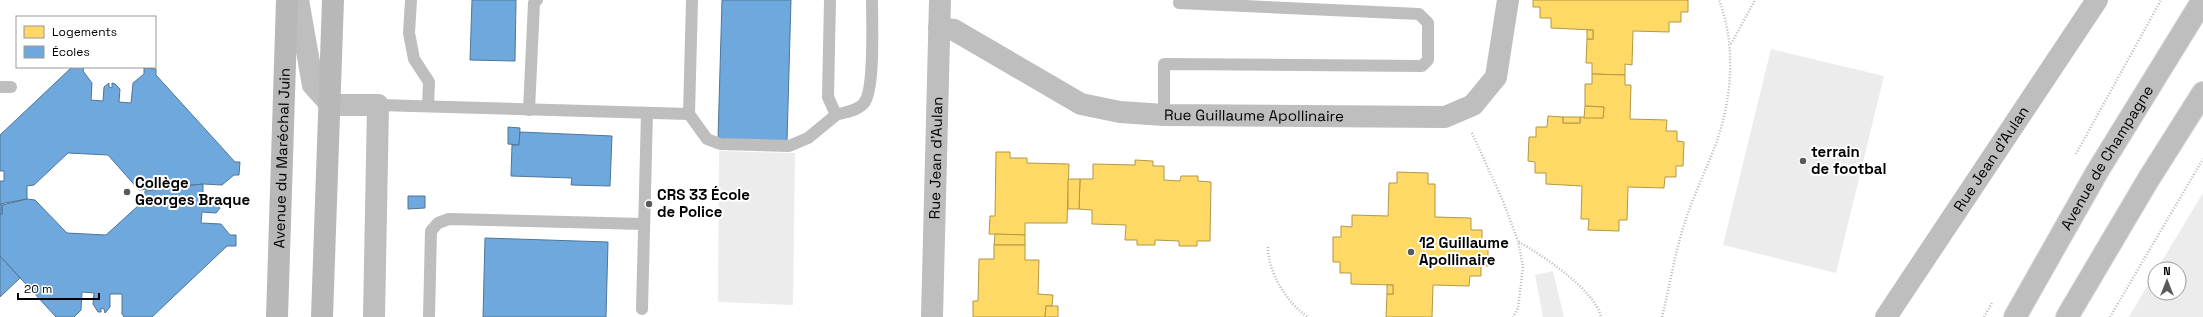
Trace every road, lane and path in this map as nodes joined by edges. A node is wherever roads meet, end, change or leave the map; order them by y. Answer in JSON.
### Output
{"nodes":[{"id":1,"x":287,"y":0,"type":"edge"},
{"id":2,"x":298,"y":0,"type":"edge"},
{"id":3,"x":333,"y":0,"type":"edge"},
{"id":4,"x":411,"y":0,"type":"edge"},
{"id":5,"x":537,"y":0,"type":"edge"},
{"id":6,"x":692,"y":0,"type":"edge"},
{"id":7,"x":830,"y":0,"type":"edge"},
{"id":8,"x":872,"y":0,"type":"edge"},
{"id":9,"x":940,"y":0,"type":"edge"},
{"id":10,"x":1508,"y":0,"type":"edge"},
{"id":11,"x":1719,"y":0,"type":"edge"},
{"id":12,"x":1755,"y":0,"type":"edge"},
{"id":13,"x":2096,"y":0,"type":"edge"},
{"id":14,"x":2161,"y":0,"type":"edge"},
{"id":15,"x":2203,"y":0,"type":"edge"},
{"id":16,"x":1179,"y":3,"type":"dead end"},
{"id":17,"x":939,"y":28,"type":"junction"},
{"id":18,"x":1731,"y":44,"type":"junction"},
{"id":19,"x":2203,"y":93,"type":"edge"},
{"id":20,"x":378,"y":105,"type":"junction"},
{"id":21,"x":330,"y":106,"type":"junction"},
{"id":22,"x":428,"y":106,"type":"junction"},
{"id":23,"x":529,"y":110,"type":"junction"},
{"id":24,"x":1459,"y":110,"type":"junction"},
{"id":25,"x":646,"y":113,"type":"junction"},
{"id":26,"x":690,"y":114,"type":"junction"},
{"id":27,"x":836,"y":115,"type":"junction"},
{"id":28,"x":1164,"y":115,"type":"junction"},
{"id":29,"x":2076,"y":155,"type":"dead end"},
{"id":30,"x":2203,"y":158,"type":"edge"},
{"id":31,"x":644,"y":224,"type":"junction"},
{"id":32,"x":1518,"y":241,"type":"junction"},
{"id":33,"x":1268,"y":247,"type":"dead end"},
{"id":34,"x":1996,"y":297,"type":"dead end"},
{"id":35,"x":642,"y":309,"type":"dead end"},
{"id":36,"x":1600,"y":312,"type":"junction"},
{"id":37,"x":277,"y":317,"type":"edge"},
{"id":38,"x":322,"y":317,"type":"edge"},
{"id":39,"x":374,"y":317,"type":"edge"},
{"id":40,"x":429,"y":317,"type":"edge"},
{"id":41,"x":932,"y":317,"type":"edge"},
{"id":42,"x":1308,"y":317,"type":"edge"},
{"id":43,"x":1512,"y":317,"type":"edge"},
{"id":44,"x":1597,"y":317,"type":"edge"},
{"id":45,"x":1601,"y":317,"type":"edge"},
{"id":46,"x":1662,"y":317,"type":"edge"},
{"id":47,"x":1886,"y":317,"type":"edge"},
{"id":48,"x":1984,"y":317,"type":"edge"},
{"id":49,"x":2015,"y":317,"type":"edge"},
{"id":50,"x":2067,"y":317,"type":"edge"},
{"id":51,"x":2110,"y":317,"type":"edge"}],
"edges":[{"from":1,"to":37,"type":"main road","name":"Avenue du Maréchal Juin"},
{"from":2,"to":21,"type":"street"},
{"from":3,"to":21,"type":"main road"},
{"from":4,"to":22,"type":"lane"},
{"from":5,"to":23,"type":"lane"},
{"from":6,"to":26,"type":"lane"},
{"from":7,"to":27,"type":"lane"},
{"from":8,"to":27,"type":"lane"},
{"from":9,"to":17,"type":"street","name":"Rue Jean d'Aulan"},
{"from":10,"to":24,"type":"street","name":"Rue Guillaume Apollinaire"},
{"from":11,"to":18,"type":"path"},
{"from":12,"to":18,"type":"path"},
{"from":13,"to":47,"type":"street","name":"Rue Jean d'Aulan"},
{"from":14,"to":29,"type":"path"},
{"from":15,"to":49,"type":"street","name":"Avenue de Champagne"},
{"from":16,"to":28,"type":"lane"},
{"from":17,"to":28,"type":"street","name":"Rue Guillaume Apollinaire"},
{"from":17,"to":41,"type":"street","name":"Rue Jean d'Aulan"},
{"from":18,"to":46,"type":"path"},
{"from":19,"to":50,"type":"street"},
{"from":20,"to":21,"type":"street"},
{"from":20,"to":22,"type":"lane"},
{"from":20,"to":39,"type":"street"},
{"from":21,"to":38,"type":"main road"},
{"from":22,"to":23,"type":"lane"},
{"from":23,"to":25,"type":"lane"},
{"from":24,"to":28,"type":"street","name":"Rue Guillaume Apollinaire"},
{"from":24,"to":32,"type":"path"},
{"from":25,"to":26,"type":"lane"},
{"from":25,"to":31,"type":"lane"},
{"from":26,"to":27,"type":"lane"},
{"from":30,"to":51,"type":"path"},
{"from":31,"to":35,"type":"lane"},
{"from":31,"to":40,"type":"lane"},
{"from":32,"to":36,"type":"path"},
{"from":32,"to":43,"type":"path"},
{"from":33,"to":42,"type":"path"},
{"from":34,"to":48,"type":"path"},
{"from":36,"to":44,"type":"path"},
{"from":36,"to":45,"type":"path"}]}
